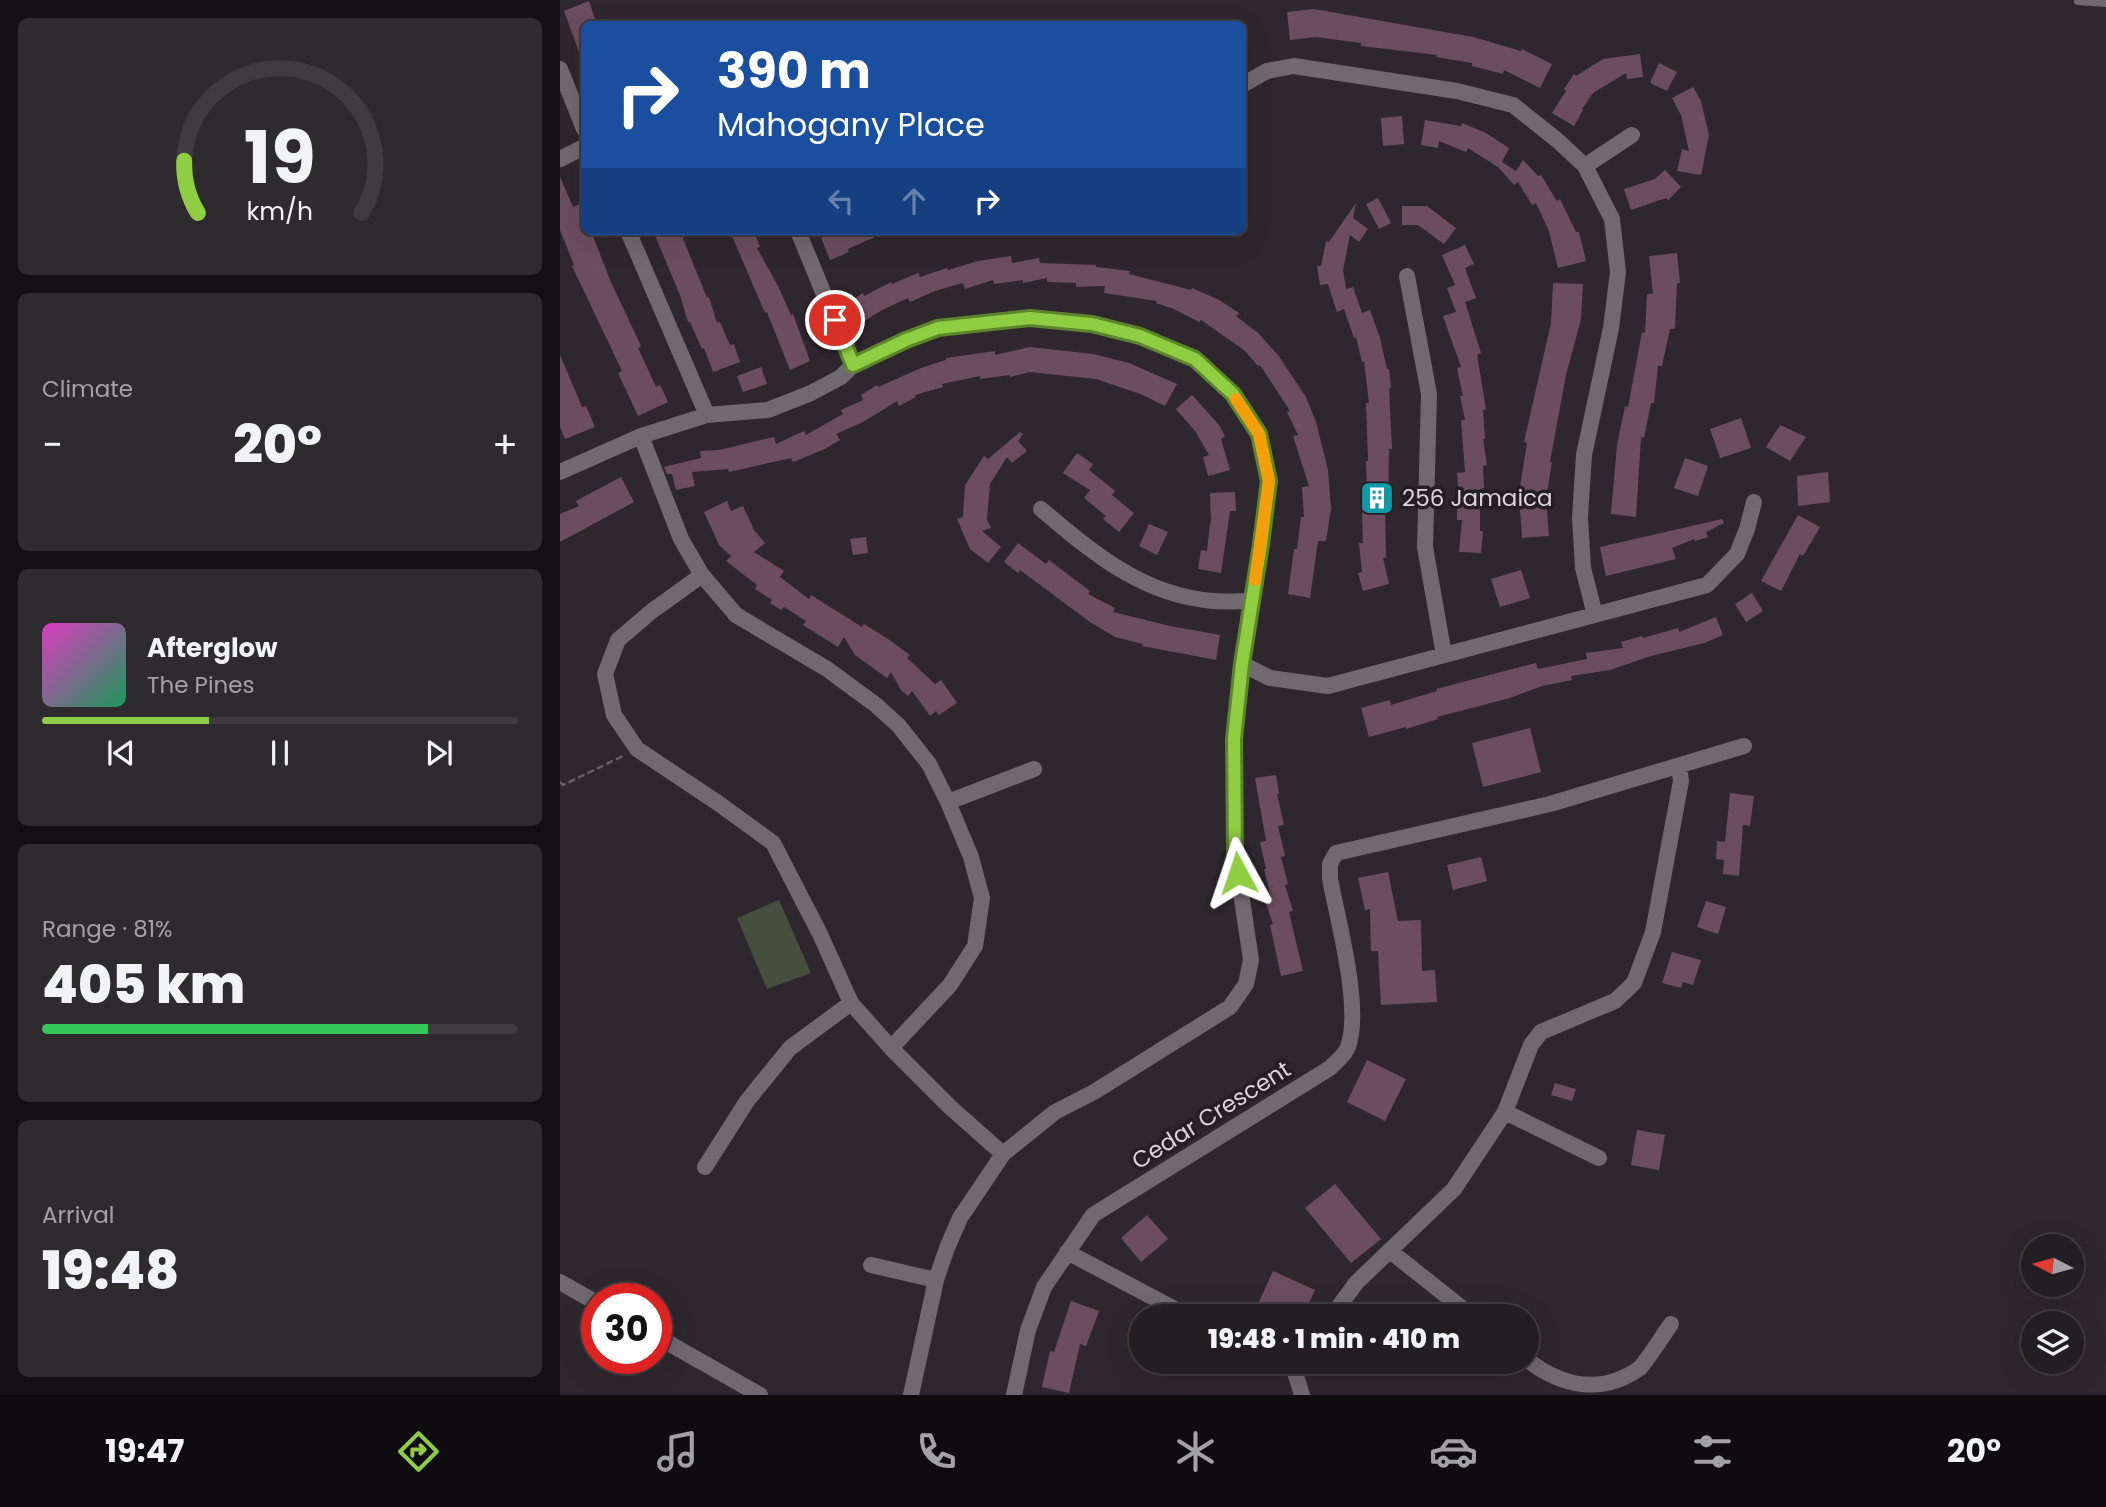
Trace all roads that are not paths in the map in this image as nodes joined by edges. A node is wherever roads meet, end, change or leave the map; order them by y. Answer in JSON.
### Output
{"nodes":[{"id":1,"x":2078,"y":1,"type":"edge"},
{"id":2,"x":2106,"y":3,"type":"edge"},
{"id":3,"x":560,"y":69,"type":"edge"},
{"id":4,"x":1246,"y":83,"type":"edge"},
{"id":5,"x":581,"y":122,"type":"edge"},
{"id":6,"x":1632,"y":135,"type":"dead end"},
{"id":7,"x":581,"y":148,"type":"edge"},
{"id":8,"x":560,"y":159,"type":"edge"},
{"id":9,"x":1585,"y":166,"type":"junction"},
{"id":10,"x":630,"y":235,"type":"edge"},
{"id":11,"x":800,"y":235,"type":"edge"},
{"id":12,"x":1407,"y":276,"type":"dead end"},
{"id":13,"x":853,"y":365,"type":"junction"},
{"id":14,"x":707,"y":415,"type":"junction"},
{"id":15,"x":641,"y":436,"type":"junction"},
{"id":16,"x":560,"y":472,"type":"edge"},
{"id":17,"x":1754,"y":502,"type":"dead end"},
{"id":18,"x":1041,"y":509,"type":"dead end"},
{"id":19,"x":702,"y":575,"type":"junction"},
{"id":20,"x":1251,"y":601,"type":"junction"},
{"id":21,"x":1595,"y":615,"type":"junction"},
{"id":22,"x":1444,"y":655,"type":"junction"},
{"id":23,"x":1242,"y":664,"type":"junction"},
{"id":24,"x":1744,"y":746,"type":"dead end"},
{"id":25,"x":1679,"y":766,"type":"junction"},
{"id":26,"x":1034,"y":769,"type":"dead end"},
{"id":27,"x":948,"y":802,"type":"junction"},
{"id":28,"x":851,"y":1003,"type":"junction"},
{"id":29,"x":891,"y":1048,"type":"junction"},
{"id":30,"x":1505,"y":1112,"type":"junction"},
{"id":31,"x":1003,"y":1154,"type":"junction"},
{"id":32,"x":1599,"y":1158,"type":"dead end"},
{"id":33,"x":705,"y":1167,"type":"dead end"},
{"id":34,"x":1390,"y":1251,"type":"junction"},
{"id":35,"x":1067,"y":1252,"type":"junction"},
{"id":36,"x":871,"y":1265,"type":"dead end"},
{"id":37,"x":936,"y":1280,"type":"junction"},
{"id":38,"x":560,"y":1282,"type":"edge"},
{"id":39,"x":581,"y":1294,"type":"edge"},
{"id":40,"x":1165,"y":1304,"type":"edge"},
{"id":41,"x":1341,"y":1304,"type":"edge"},
{"id":42,"x":1457,"y":1304,"type":"edge"},
{"id":43,"x":1671,"y":1324,"type":"dead end"},
{"id":44,"x":672,"y":1345,"type":"edge"},
{"id":45,"x":1539,"y":1369,"type":"edge"},
{"id":46,"x":1295,"y":1374,"type":"edge"},
{"id":47,"x":760,"y":1395,"type":"edge"},
{"id":48,"x":911,"y":1395,"type":"edge"},
{"id":49,"x":1014,"y":1395,"type":"edge"},
{"id":50,"x":1302,"y":1395,"type":"edge"}],
"edges":[{"from":1,"to":2,"type":"lane"},
{"from":3,"to":5,"type":"street"},
{"from":4,"to":9,"type":"street"},
{"from":6,"to":9,"type":"street"},
{"from":7,"to":8,"type":"street"},
{"from":9,"to":21,"type":"street"},
{"from":10,"to":14,"type":"street"},
{"from":11,"to":13,"type":"street"},
{"from":12,"to":22,"type":"street"},
{"from":13,"to":14,"type":"street"},
{"from":13,"to":20,"type":"street"},
{"from":14,"to":15,"type":"street"},
{"from":15,"to":16,"type":"street"},
{"from":15,"to":19,"type":"street"},
{"from":17,"to":21,"type":"street"},
{"from":18,"to":20,"type":"street"},
{"from":19,"to":27,"type":"street"},
{"from":19,"to":28,"type":"street"},
{"from":20,"to":23,"type":"street"},
{"from":21,"to":22,"type":"street"},
{"from":22,"to":23,"type":"street"},
{"from":23,"to":31,"type":"street"},
{"from":24,"to":25,"type":"street"},
{"from":25,"to":30,"type":"street"},
{"from":25,"to":35,"type":"street","name":"Cedar Crescent"},
{"from":26,"to":27,"type":"street"},
{"from":27,"to":29,"type":"street"},
{"from":28,"to":29,"type":"street"},
{"from":28,"to":33,"type":"street"},
{"from":29,"to":31,"type":"street"},
{"from":30,"to":32,"type":"street"},
{"from":30,"to":34,"type":"street"},
{"from":31,"to":37,"type":"street"},
{"from":34,"to":41,"type":"street"},
{"from":34,"to":42,"type":"street"},
{"from":35,"to":40,"type":"street"},
{"from":35,"to":49,"type":"street","name":"Cedar Crescent"},
{"from":36,"to":37,"type":"street"},
{"from":37,"to":48,"type":"street"},
{"from":38,"to":39,"type":"street"},
{"from":43,"to":45,"type":"street"},
{"from":44,"to":47,"type":"street"},
{"from":46,"to":50,"type":"street"}]}
